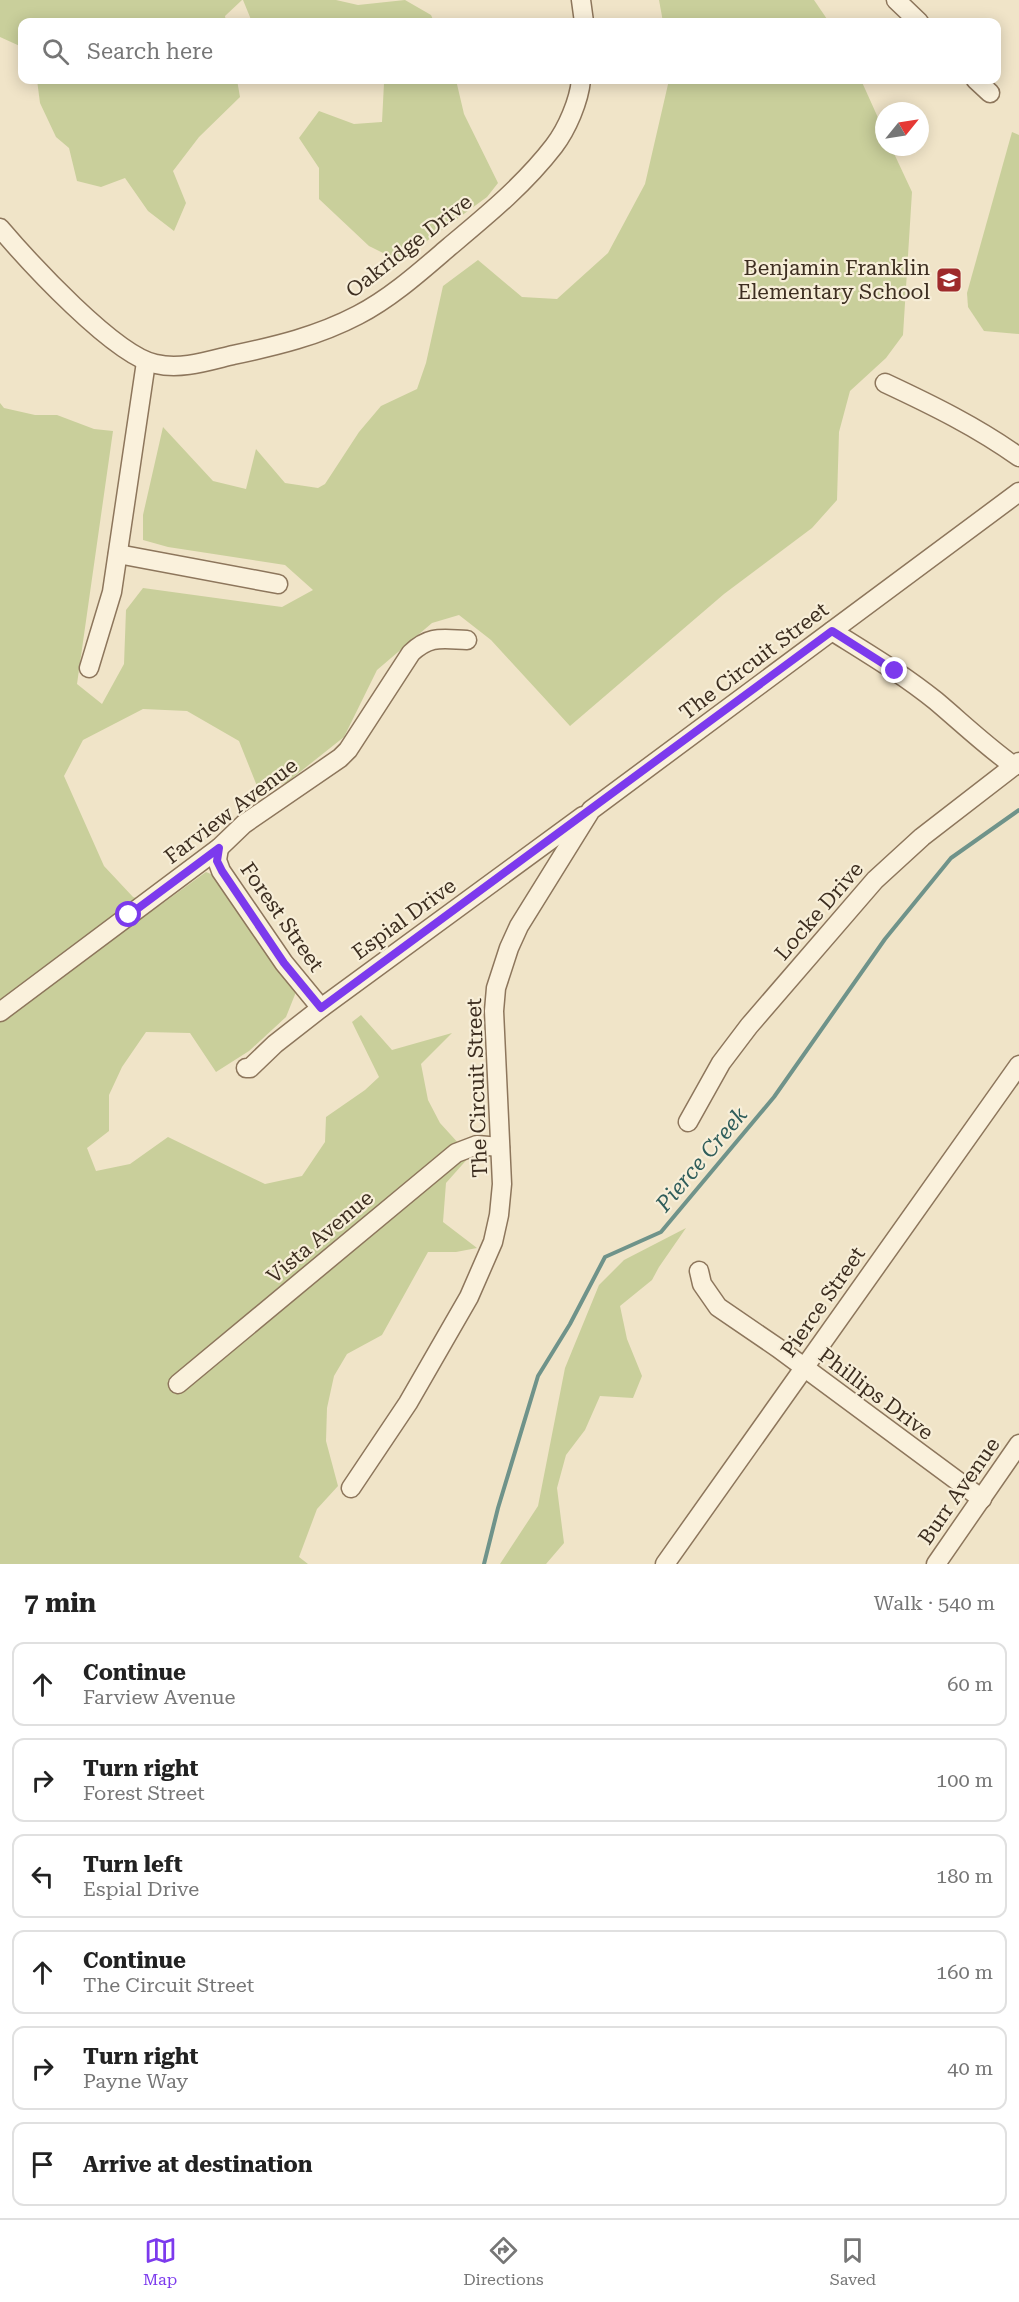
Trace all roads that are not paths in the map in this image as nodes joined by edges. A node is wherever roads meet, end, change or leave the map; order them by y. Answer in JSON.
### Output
{"nodes":[{"id":1,"x":581,"y":0,"type":"edge"},
{"id":2,"x":896,"y":0,"type":"edge"},
{"id":3,"x":583,"y":18,"type":"edge"},
{"id":4,"x":915,"y":18,"type":"edge"},
{"id":5,"x":580,"y":84,"type":"edge"},
{"id":6,"x":980,"y":84,"type":"edge"},
{"id":7,"x":990,"y":93,"type":"dead end"},
{"id":8,"x":0,"y":228,"type":"edge"},
{"id":9,"x":146,"y":362,"type":"junction"},
{"id":10,"x":885,"y":383,"type":"dead end"},
{"id":11,"x":1019,"y":457,"type":"edge"},
{"id":12,"x":1019,"y":492,"type":"edge"},
{"id":13,"x":118,"y":554,"type":"junction"},
{"id":14,"x":278,"y":584,"type":"dead end"},
{"id":15,"x":832,"y":631,"type":"junction"},
{"id":16,"x":467,"y":640,"type":"dead end"},
{"id":17,"x":89,"y":668,"type":"dead end"},
{"id":18,"x":1017,"y":764,"type":"edge"},
{"id":19,"x":591,"y":810,"type":"junction"},
{"id":20,"x":219,"y":848,"type":"junction"},
{"id":21,"x":321,"y":1008,"type":"junction"},
{"id":22,"x":0,"y":1012,"type":"edge"},
{"id":23,"x":1019,"y":1065,"type":"edge"},
{"id":24,"x":246,"y":1068,"type":"dead end"},
{"id":25,"x":688,"y":1122,"type":"dead end"},
{"id":26,"x":500,"y":1147,"type":"junction"},
{"id":27,"x":699,"y":1271,"type":"dead end"},
{"id":28,"x":804,"y":1368,"type":"junction"},
{"id":29,"x":178,"y":1384,"type":"dead end"},
{"id":30,"x":1019,"y":1444,"type":"edge"},
{"id":31,"x":351,"y":1488,"type":"dead end"},
{"id":32,"x":982,"y":1498,"type":"junction"},
{"id":33,"x":665,"y":1564,"type":"edge"},
{"id":34,"x":936,"y":1564,"type":"edge"}],
"edges":[{"from":1,"to":3,"type":"street"},
{"from":2,"to":4,"type":"street"},
{"from":5,"to":9,"type":"street","name":"Oakridge Drive"},
{"from":6,"to":7,"type":"street"},
{"from":8,"to":9,"type":"street","name":"Oakridge Drive"},
{"from":9,"to":13,"type":"street"},
{"from":10,"to":11,"type":"street"},
{"from":12,"to":15,"type":"street","name":"The Circuit Street"},
{"from":13,"to":14,"type":"street"},
{"from":13,"to":17,"type":"street"},
{"from":15,"to":18,"type":"street"},
{"from":15,"to":19,"type":"street","name":"The Circuit Street"},
{"from":16,"to":20,"type":"street","name":"Farview Avenue"},
{"from":18,"to":25,"type":"street","name":"Locke Drive"},
{"from":19,"to":21,"type":"street","name":"Espial Drive"},
{"from":19,"to":26,"type":"street","name":"The Circuit Street"},
{"from":20,"to":21,"type":"street","name":"Forest Street"},
{"from":20,"to":22,"type":"street","name":"Farview Avenue"},
{"from":21,"to":24,"type":"street","name":"Espial Drive"},
{"from":23,"to":28,"type":"street","name":"Pierce Street"},
{"from":26,"to":29,"type":"street","name":"Vista Avenue"},
{"from":26,"to":31,"type":"street","name":"The Circuit Street"},
{"from":27,"to":28,"type":"street","name":"Phillips Drive"},
{"from":28,"to":32,"type":"street","name":"Phillips Drive"},
{"from":28,"to":33,"type":"street","name":"Pierce Street"},
{"from":30,"to":32,"type":"street","name":"Burr Avenue"},
{"from":32,"to":34,"type":"street","name":"Burr Avenue"}]}
